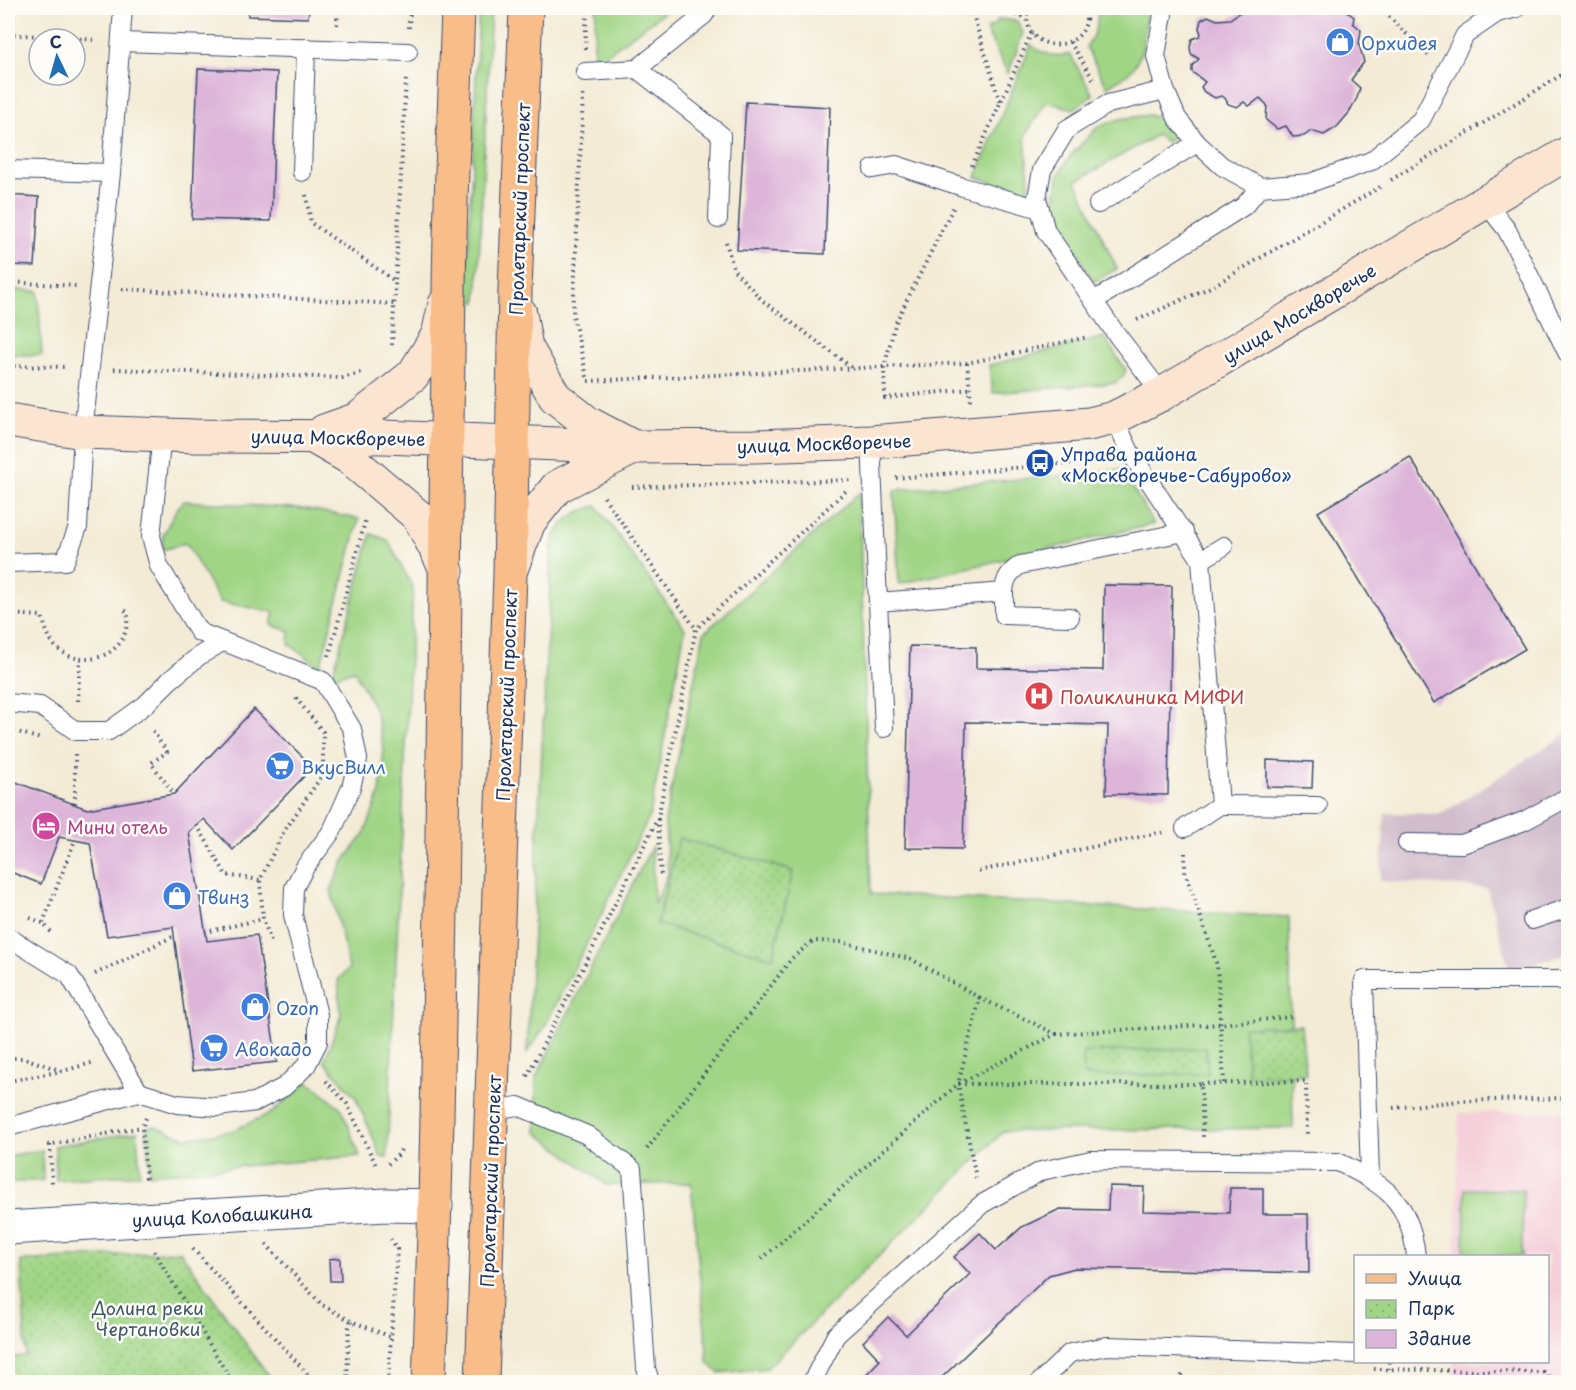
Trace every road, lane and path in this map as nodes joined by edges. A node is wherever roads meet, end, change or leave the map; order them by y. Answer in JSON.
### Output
{"nodes":[{"id":1,"x":123,"y":8,"type":"edge"},
{"id":2,"x":410,"y":8,"type":"edge"},
{"id":3,"x":458,"y":8,"type":"edge"},
{"id":4,"x":526,"y":8,"type":"edge"},
{"id":5,"x":587,"y":8,"type":"edge"},
{"id":6,"x":708,"y":8,"type":"edge"},
{"id":7,"x":971,"y":8,"type":"edge"},
{"id":8,"x":980,"y":8,"type":"edge"},
{"id":9,"x":1028,"y":8,"type":"edge"},
{"id":10,"x":1085,"y":8,"type":"edge"},
{"id":11,"x":1164,"y":8,"type":"edge"},
{"id":12,"x":1380,"y":8,"type":"edge"},
{"id":13,"x":1517,"y":8,"type":"edge"},
{"id":14,"x":1026,"y":17,"type":"junction"},
{"id":15,"x":1032,"y":32,"type":"junction"},
{"id":16,"x":8,"y":34,"type":"edge"},
{"id":17,"x":122,"y":42,"type":"junction"},
{"id":18,"x":1070,"y":42,"type":"junction"},
{"id":19,"x":306,"y":48,"type":"junction"},
{"id":20,"x":408,"y":52,"type":"junction"},
{"id":21,"x":638,"y":69,"type":"junction"},
{"id":22,"x":1569,"y":71,"type":"edge"},
{"id":23,"x":585,"y":72,"type":"junction"},
{"id":24,"x":1445,"y":72,"type":"junction"},
{"id":25,"x":1165,"y":90,"type":"junction"},
{"id":26,"x":1000,"y":103,"type":"junction"},
{"id":27,"x":1108,"y":104,"type":"junction"},
{"id":28,"x":1197,"y":143,"type":"junction"},
{"id":29,"x":1569,"y":153,"type":"edge"},
{"id":30,"x":873,"y":169,"type":"dead end"},
{"id":31,"x":8,"y":170,"type":"edge"},
{"id":32,"x":302,"y":172,"type":"joint"},
{"id":33,"x":111,"y":174,"type":"junction"},
{"id":34,"x":963,"y":187,"type":"junction"},
{"id":35,"x":1260,"y":187,"type":"junction"},
{"id":36,"x":1486,"y":203,"type":"junction"},
{"id":37,"x":1098,"y":204,"type":"dead end"},
{"id":38,"x":1040,"y":209,"type":"junction"},
{"id":39,"x":718,"y":219,"type":"joint"},
{"id":40,"x":8,"y":282,"type":"edge"},
{"id":41,"x":396,"y":282,"type":"junction"},
{"id":42,"x":449,"y":287,"type":"junction"},
{"id":43,"x":99,"y":288,"type":"junction"},
{"id":44,"x":515,"y":290,"type":"junction"},
{"id":45,"x":1094,"y":301,"type":"junction"},
{"id":46,"x":395,"y":303,"type":"junction"},
{"id":47,"x":1114,"y":331,"type":"junction"},
{"id":48,"x":391,"y":354,"type":"dead end"},
{"id":49,"x":1569,"y":354,"type":"edge"},
{"id":50,"x":8,"y":366,"type":"edge"},
{"id":51,"x":91,"y":368,"type":"junction"},
{"id":52,"x":851,"y":368,"type":"junction"},
{"id":53,"x":884,"y":368,"type":"junction"},
{"id":54,"x":362,"y":373,"type":"dead end"},
{"id":55,"x":970,"y":389,"type":"dead end"},
{"id":56,"x":1162,"y":394,"type":"junction"},
{"id":57,"x":1114,"y":418,"type":"junction"},
{"id":58,"x":8,"y":420,"type":"edge"},
{"id":59,"x":83,"y":432,"type":"junction"},
{"id":60,"x":162,"y":435,"type":"junction"},
{"id":61,"x":311,"y":436,"type":"junction"},
{"id":62,"x":447,"y":440,"type":"junction"},
{"id":63,"x":513,"y":441,"type":"junction"},
{"id":64,"x":871,"y":442,"type":"junction"},
{"id":65,"x":635,"y":447,"type":"junction"},
{"id":66,"x":1110,"y":459,"type":"dead end"},
{"id":67,"x":873,"y":480,"type":"junction"},
{"id":68,"x":629,"y":487,"type":"dead end"},
{"id":69,"x":610,"y":491,"type":"dead end"},
{"id":70,"x":602,"y":494,"type":"junction"},
{"id":71,"x":596,"y":496,"type":"dead end"},
{"id":72,"x":366,"y":518,"type":"dead end"},
{"id":73,"x":1184,"y":532,"type":"junction"},
{"id":74,"x":1224,"y":546,"type":"dead end"},
{"id":75,"x":1201,"y":560,"type":"junction"},
{"id":76,"x":8,"y":563,"type":"edge"},
{"id":77,"x":447,"y":571,"type":"junction"},
{"id":78,"x":510,"y":574,"type":"junction"},
{"id":79,"x":1004,"y":592,"type":"junction"},
{"id":80,"x":878,"y":602,"type":"junction"},
{"id":81,"x":123,"y":606,"type":"dead end"},
{"id":82,"x":8,"y":614,"type":"edge"},
{"id":83,"x":1070,"y":617,"type":"dead end"},
{"id":84,"x":696,"y":629,"type":"junction"},
{"id":85,"x":222,"y":642,"type":"junction"},
{"id":86,"x":80,"y":659,"type":"junction"},
{"id":87,"x":323,"y":681,"type":"junction"},
{"id":88,"x":290,"y":691,"type":"dead end"},
{"id":89,"x":8,"y":703,"type":"edge"},
{"id":90,"x":159,"y":724,"type":"dead end"},
{"id":91,"x":884,"y":728,"type":"dead end"},
{"id":92,"x":76,"y":731,"type":"junction"},
{"id":93,"x":174,"y":794,"type":"dead end"},
{"id":94,"x":1569,"y":797,"type":"edge"},
{"id":95,"x":75,"y":804,"type":"dead end"},
{"id":96,"x":1220,"y":805,"type":"junction"},
{"id":97,"x":1318,"y":806,"type":"dead end"},
{"id":98,"x":658,"y":818,"type":"junction"},
{"id":99,"x":197,"y":825,"type":"dead end"},
{"id":100,"x":1185,"y":828,"type":"joint"},
{"id":101,"x":75,"y":840,"type":"dead end"},
{"id":102,"x":1407,"y":843,"type":"dead end"},
{"id":103,"x":979,"y":871,"type":"dead end"},
{"id":104,"x":1185,"y":871,"type":"dead end"},
{"id":105,"x":661,"y":877,"type":"dead end"},
{"id":106,"x":260,"y":879,"type":"junction"},
{"id":107,"x":1569,"y":908,"type":"edge"},
{"id":108,"x":25,"y":917,"type":"dead end"},
{"id":109,"x":263,"y":919,"type":"junction"},
{"id":110,"x":1532,"y":920,"type":"dead end"},
{"id":111,"x":43,"y":923,"type":"junction"},
{"id":112,"x":205,"y":932,"type":"dead end"},
{"id":113,"x":174,"y":936,"type":"dead end"},
{"id":114,"x":8,"y":937,"type":"edge"},
{"id":115,"x":57,"y":938,"type":"dead end"},
{"id":116,"x":275,"y":950,"type":"dead end"},
{"id":117,"x":87,"y":967,"type":"dead end"},
{"id":118,"x":94,"y":974,"type":"junction"},
{"id":119,"x":1569,"y":980,"type":"edge"},
{"id":120,"x":99,"y":984,"type":"dead end"},
{"id":121,"x":980,"y":998,"type":"junction"},
{"id":122,"x":1291,"y":1017,"type":"dead end"},
{"id":123,"x":1220,"y":1024,"type":"junction"},
{"id":124,"x":1056,"y":1034,"type":"junction"},
{"id":125,"x":118,"y":1056,"type":"junction"},
{"id":126,"x":8,"y":1058,"type":"edge"},
{"id":127,"x":306,"y":1066,"type":"junction"},
{"id":128,"x":63,"y":1071,"type":"junction"},
{"id":129,"x":8,"y":1081,"type":"edge"},
{"id":130,"x":1224,"y":1083,"type":"junction"},
{"id":131,"x":958,"y":1084,"type":"junction"},
{"id":132,"x":1201,"y":1084,"type":"junction"},
{"id":133,"x":139,"y":1092,"type":"junction"},
{"id":134,"x":1569,"y":1098,"type":"edge"},
{"id":135,"x":505,"y":1108,"type":"junction"},
{"id":136,"x":1368,"y":1111,"type":"junction"},
{"id":137,"x":8,"y":1127,"type":"edge"},
{"id":138,"x":1204,"y":1162,"type":"junction"},
{"id":139,"x":1307,"y":1162,"type":"junction"},
{"id":140,"x":376,"y":1165,"type":"dead end"},
{"id":141,"x":632,"y":1169,"type":"junction"},
{"id":142,"x":1370,"y":1178,"type":"junction"},
{"id":143,"x":146,"y":1179,"type":"dead end"},
{"id":144,"x":52,"y":1185,"type":"dead end"},
{"id":145,"x":982,"y":1204,"type":"junction"},
{"id":146,"x":436,"y":1206,"type":"junction"},
{"id":147,"x":8,"y":1228,"type":"edge"},
{"id":148,"x":385,"y":1235,"type":"dead end"},
{"id":149,"x":259,"y":1237,"type":"dead end"},
{"id":150,"x":148,"y":1241,"type":"dead end"},
{"id":151,"x":192,"y":1248,"type":"dead end"},
{"id":152,"x":1416,"y":1255,"type":"edge"},
{"id":153,"x":762,"y":1258,"type":"dead end"},
{"id":154,"x":351,"y":1321,"type":"junction"},
{"id":155,"x":391,"y":1337,"type":"junction"},
{"id":156,"x":1354,"y":1354,"type":"edge"},
{"id":157,"x":1389,"y":1363,"type":"edge"},
{"id":158,"x":1389,"y":1369,"type":"dead end"},
{"id":159,"x":1543,"y":1372,"type":"dead end"},
{"id":160,"x":232,"y":1383,"type":"edge"},
{"id":161,"x":315,"y":1383,"type":"edge"},
{"id":162,"x":347,"y":1383,"type":"edge"},
{"id":163,"x":388,"y":1383,"type":"edge"},
{"id":164,"x":429,"y":1383,"type":"edge"},
{"id":165,"x":482,"y":1383,"type":"edge"},
{"id":166,"x":650,"y":1383,"type":"edge"},
{"id":167,"x":812,"y":1383,"type":"edge"},
{"id":168,"x":1040,"y":1383,"type":"edge"},
{"id":169,"x":1556,"y":1383,"type":"edge"}],
"edges":[{"from":1,"to":17,"type":"lane"},
{"from":2,"to":20,"type":"path"},
{"from":3,"to":42,"type":"main road"},
{"from":4,"to":44,"type":"main road","name":"Пролетарский проспект"},
{"from":5,"to":23,"type":"path"},
{"from":6,"to":21,"type":"lane"},
{"from":7,"to":26,"type":"path"},
{"from":8,"to":14,"type":"path"},
{"from":9,"to":14,"type":"path"},
{"from":10,"to":18,"type":"path"},
{"from":11,"to":25,"type":"lane"},
{"from":12,"to":24,"type":"path"},
{"from":13,"to":24,"type":"lane"},
{"from":14,"to":15,"type":"path"},
{"from":15,"to":18,"type":"path"},
{"from":15,"to":26,"type":"path"},
{"from":16,"to":17,"type":"path"},
{"from":17,"to":19,"type":"lane"},
{"from":17,"to":33,"type":"lane"},
{"from":18,"to":27,"type":"path"},
{"from":19,"to":20,"type":"lane"},
{"from":19,"to":32,"type":"lane"},
{"from":20,"to":41,"type":"path"},
{"from":21,"to":23,"type":"lane"},
{"from":21,"to":39,"type":"lane"},
{"from":22,"to":47,"type":"path"},
{"from":23,"to":52,"type":"path"},
{"from":24,"to":35,"type":"lane"},
{"from":25,"to":27,"type":"lane"},
{"from":25,"to":28,"type":"lane"},
{"from":26,"to":34,"type":"path"},
{"from":27,"to":38,"type":"lane"},
{"from":28,"to":35,"type":"lane"},
{"from":28,"to":37,"type":"lane"},
{"from":29,"to":36,"type":"main road","name":"улица Москворечье"},
{"from":30,"to":34,"type":"lane"},
{"from":31,"to":33,"type":"lane"},
{"from":32,"to":41,"type":"path"},
{"from":33,"to":43,"type":"lane"},
{"from":34,"to":38,"type":"lane"},
{"from":34,"to":53,"type":"path"},
{"from":35,"to":45,"type":"lane"},
{"from":36,"to":49,"type":"lane"},
{"from":36,"to":56,"type":"main road","name":"улица Москворечье"},
{"from":38,"to":45,"type":"lane"},
{"from":39,"to":52,"type":"path"},
{"from":40,"to":43,"type":"path"},
{"from":41,"to":46,"type":"path"},
{"from":42,"to":61,"type":"main road"},
{"from":42,"to":62,"type":"main road"},
{"from":43,"to":46,"type":"path"},
{"from":43,"to":51,"type":"lane"},
{"from":44,"to":63,"type":"main road","name":"Пролетарский проспект"},
{"from":44,"to":65,"type":"main road"},
{"from":45,"to":47,"type":"lane"},
{"from":46,"to":48,"type":"path"},
{"from":47,"to":53,"type":"path"},
{"from":47,"to":56,"type":"lane"},
{"from":50,"to":51,"type":"path"},
{"from":51,"to":54,"type":"path"},
{"from":51,"to":59,"type":"lane"},
{"from":52,"to":53,"type":"path"},
{"from":53,"to":55,"type":"path"},
{"from":56,"to":57,"type":"main road","name":"улица Москворечье"},
{"from":57,"to":64,"type":"main road","name":"улица Москворечье"},
{"from":57,"to":73,"type":"lane"},
{"from":58,"to":59,"type":"main road","name":"улица Москворечье"},
{"from":59,"to":60,"type":"main road","name":"улица Москворечье"},
{"from":59,"to":76,"type":"lane"},
{"from":60,"to":61,"type":"main road","name":"улица Москворечье"},
{"from":60,"to":85,"type":"lane"},
{"from":61,"to":62,"type":"main road","name":"улица Москворечье"},
{"from":61,"to":77,"type":"main road"},
{"from":62,"to":63,"type":"main road","name":"улица Москворечье"},
{"from":62,"to":77,"type":"main road"},
{"from":63,"to":65,"type":"main road","name":"улица Москворечье"},
{"from":63,"to":78,"type":"main road","name":"Пролетарский проспект"},
{"from":64,"to":65,"type":"main road","name":"улица Москворечье"},
{"from":64,"to":67,"type":"lane"},
{"from":65,"to":78,"type":"main road"},
{"from":66,"to":67,"type":"path"},
{"from":67,"to":80,"type":"lane"},
{"from":68,"to":84,"type":"path"},
{"from":69,"to":70,"type":"path"},
{"from":70,"to":71,"type":"path"},
{"from":70,"to":84,"type":"path"},
{"from":72,"to":87,"type":"path"},
{"from":73,"to":75,"type":"lane"},
{"from":73,"to":79,"type":"lane"},
{"from":74,"to":75,"type":"lane"},
{"from":75,"to":96,"type":"lane"},
{"from":77,"to":146,"type":"main road"},
{"from":78,"to":135,"type":"main road","name":"Пролетарский проспект"},
{"from":79,"to":80,"type":"lane"},
{"from":79,"to":83,"type":"lane"},
{"from":80,"to":91,"type":"lane"},
{"from":81,"to":86,"type":"path"},
{"from":82,"to":86,"type":"path"},
{"from":84,"to":98,"type":"path"},
{"from":85,"to":87,"type":"lane"},
{"from":85,"to":92,"type":"lane"},
{"from":86,"to":92,"type":"path"},
{"from":87,"to":127,"type":"lane"},
{"from":88,"to":106,"type":"path"},
{"from":89,"to":92,"type":"lane"},
{"from":90,"to":93,"type":"path"},
{"from":92,"to":95,"type":"path"},
{"from":94,"to":102,"type":"lane"},
{"from":96,"to":97,"type":"lane"},
{"from":96,"to":100,"type":"lane"},
{"from":98,"to":105,"type":"path"},
{"from":98,"to":135,"type":"path"},
{"from":99,"to":106,"type":"path"},
{"from":100,"to":103,"type":"path"},
{"from":101,"to":111,"type":"path"},
{"from":104,"to":123,"type":"path"},
{"from":106,"to":109,"type":"path"},
{"from":107,"to":110,"type":"lane"},
{"from":108,"to":111,"type":"path"},
{"from":109,"to":112,"type":"path"},
{"from":109,"to":116,"type":"path"},
{"from":111,"to":115,"type":"path"},
{"from":113,"to":118,"type":"path"},
{"from":114,"to":125,"type":"lane"},
{"from":117,"to":118,"type":"path"},
{"from":118,"to":120,"type":"path"},
{"from":119,"to":136,"type":"lane"},
{"from":121,"to":124,"type":"path"},
{"from":121,"to":131,"type":"path"},
{"from":121,"to":141,"type":"path"},
{"from":122,"to":123,"type":"path"},
{"from":123,"to":124,"type":"path"},
{"from":123,"to":130,"type":"path"},
{"from":124,"to":131,"type":"path"},
{"from":125,"to":128,"type":"path"},
{"from":125,"to":133,"type":"lane"},
{"from":126,"to":128,"type":"path"},
{"from":127,"to":133,"type":"lane"},
{"from":127,"to":140,"type":"path"},
{"from":128,"to":129,"type":"path"},
{"from":130,"to":132,"type":"path"},
{"from":130,"to":139,"type":"path"},
{"from":131,"to":132,"type":"path"},
{"from":131,"to":145,"type":"path"},
{"from":131,"to":153,"type":"path"},
{"from":132,"to":138,"type":"path"},
{"from":133,"to":137,"type":"lane"},
{"from":134,"to":136,"type":"path"},
{"from":135,"to":141,"type":"lane"},
{"from":135,"to":165,"type":"main road","name":"Пролетарский проспект"},
{"from":136,"to":142,"type":"lane"},
{"from":138,"to":139,"type":"lane"},
{"from":138,"to":145,"type":"lane"},
{"from":139,"to":142,"type":"lane"},
{"from":141,"to":166,"type":"lane"},
{"from":142,"to":152,"type":"lane"},
{"from":143,"to":144,"type":"path"},
{"from":145,"to":167,"type":"lane"},
{"from":146,"to":147,"type":"street","name":"улица Колобашкина"},
{"from":146,"to":164,"type":"main road"},
{"from":148,"to":155,"type":"path"},
{"from":149,"to":154,"type":"path"},
{"from":150,"to":160,"type":"path"},
{"from":151,"to":161,"type":"path"},
{"from":154,"to":155,"type":"path"},
{"from":154,"to":162,"type":"path"},
{"from":155,"to":163,"type":"path"},
{"from":156,"to":168,"type":"lane"},
{"from":157,"to":158,"type":"path"},
{"from":159,"to":169,"type":"path"}]}
